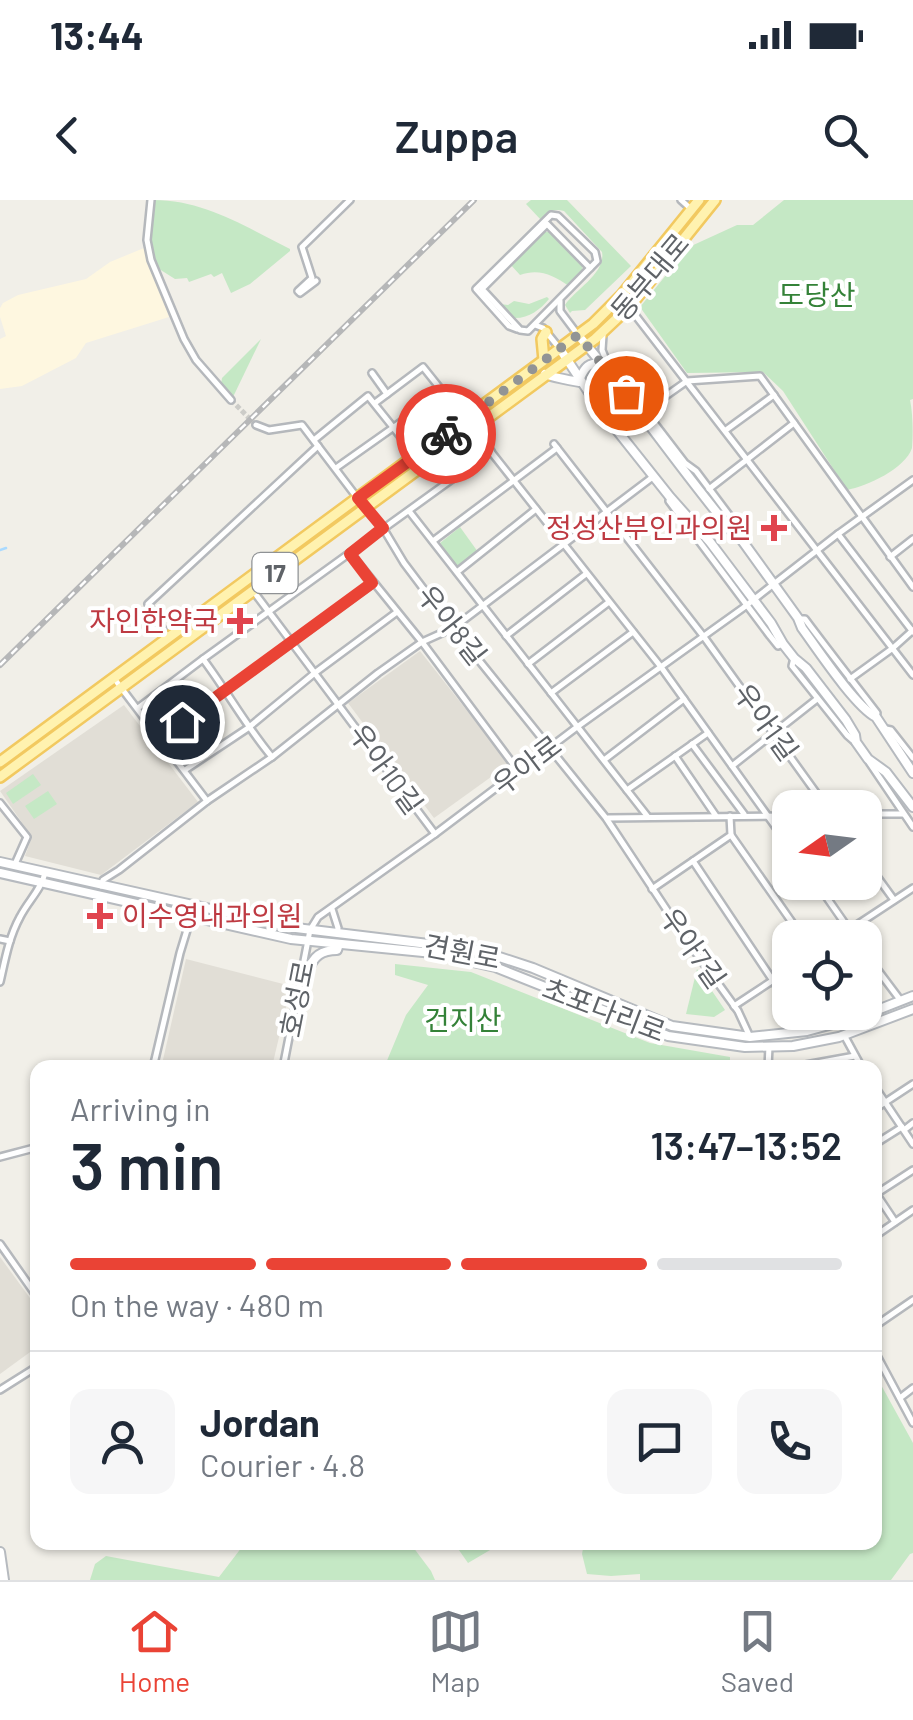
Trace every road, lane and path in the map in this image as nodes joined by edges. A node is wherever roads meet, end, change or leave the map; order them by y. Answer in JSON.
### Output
{"nodes":[{"id":1,"x":151,"y":200,"type":"edge"},
{"id":2,"x":350,"y":200,"type":"edge"},
{"id":3,"x":680,"y":200,"type":"edge"},
{"id":4,"x":699,"y":200,"type":"edge"},
{"id":5,"x":715,"y":200,"type":"edge"},
{"id":6,"x":691,"y":209,"type":"junction"},
{"id":7,"x":590,"y":268,"type":"junction"},
{"id":8,"x":316,"y":281,"type":"dead end"},
{"id":9,"x":560,"y":301,"type":"junction"},
{"id":10,"x":629,"y":306,"type":"junction"},
{"id":11,"x":535,"y":325,"type":"junction"},
{"id":12,"x":520,"y":330,"type":"junction"},
{"id":13,"x":546,"y":332,"type":"junction"},
{"id":14,"x":602,"y":332,"type":"junction"},
{"id":15,"x":578,"y":335,"type":"junction"},
{"id":16,"x":587,"y":345,"type":"junction"},
{"id":17,"x":560,"y":350,"type":"junction"},
{"id":18,"x":566,"y":359,"type":"junction"},
{"id":19,"x":544,"y":360,"type":"junction"},
{"id":20,"x":602,"y":362,"type":"junction"},
{"id":21,"x":372,"y":373,"type":"dead end"},
{"id":22,"x":545,"y":374,"type":"junction"},
{"id":23,"x":580,"y":380,"type":"junction"},
{"id":24,"x":624,"y":380,"type":"junction"},
{"id":25,"x":687,"y":380,"type":"junction"},
{"id":26,"x":442,"y":393,"type":"junction"},
{"id":27,"x":388,"y":394,"type":"junction"},
{"id":28,"x":626,"y":394,"type":"junction"},
{"id":29,"x":774,"y":396,"type":"junction"},
{"id":30,"x":638,"y":399,"type":"junction"},
{"id":31,"x":231,"y":400,"type":"tunnel mouth"},
{"id":32,"x":375,"y":402,"type":"junction"},
{"id":33,"x":646,"y":410,"type":"junction"},
{"id":34,"x":465,"y":419,"type":"junction"},
{"id":35,"x":794,"y":423,"type":"junction"},
{"id":36,"x":256,"y":425,"type":"tunnel mouth"},
{"id":37,"x":393,"y":427,"type":"junction"},
{"id":38,"x":473,"y":429,"type":"junction"},
{"id":39,"x":726,"y":430,"type":"junction"},
{"id":40,"x":316,"y":443,"type":"junction"},
{"id":41,"x":672,"y":445,"type":"junction"},
{"id":42,"x":490,"y":451,"type":"junction"},
{"id":43,"x":416,"y":456,"type":"junction"},
{"id":44,"x":674,"y":458,"type":"junction"},
{"id":45,"x":748,"y":459,"type":"junction"},
{"id":46,"x":686,"y":463,"type":"junction"},
{"id":47,"x":336,"y":468,"type":"junction"},
{"id":48,"x":654,"y":476,"type":"junction"},
{"id":49,"x":513,"y":480,"type":"junction"},
{"id":50,"x":913,"y":480,"type":"edge"},
{"id":51,"x":709,"y":489,"type":"junction"},
{"id":52,"x":361,"y":503,"type":"junction"},
{"id":53,"x":536,"y":509,"type":"junction"},
{"id":54,"x":606,"y":510,"type":"junction"},
{"id":55,"x":409,"y":511,"type":"junction"},
{"id":56,"x":861,"y":518,"type":"junction"},
{"id":57,"x":383,"y":528,"type":"junction"},
{"id":58,"x":838,"y":534,"type":"junction"},
{"id":59,"x":742,"y":539,"type":"junction"},
{"id":60,"x":913,"y":539,"type":"edge"},
{"id":61,"x":432,"y":541,"type":"junction"},
{"id":62,"x":564,"y":544,"type":"junction"},
{"id":63,"x":817,"y":552,"type":"junction"},
{"id":64,"x":350,"y":554,"type":"junction"},
{"id":65,"x":890,"y":557,"type":"junction"},
{"id":66,"x":457,"y":572,"type":"junction"},
{"id":67,"x":587,"y":573,"type":"junction"},
{"id":68,"x":372,"y":583,"type":"junction"},
{"id":69,"x":773,"y":584,"type":"junction"},
{"id":70,"x":912,"y":584,"type":"edge"},
{"id":71,"x":253,"y":590,"type":"junction"},
{"id":72,"x":610,"y":602,"type":"junction"},
{"id":73,"x":751,"y":602,"type":"junction"},
{"id":74,"x":482,"y":606,"type":"junction"},
{"id":75,"x":270,"y":610,"type":"junction"},
{"id":76,"x":396,"y":612,"type":"junction"},
{"id":77,"x":798,"y":618,"type":"junction"},
{"id":78,"x":452,"y":628,"type":"junction"},
{"id":79,"x":913,"y":631,"type":"edge"},
{"id":80,"x":634,"y":632,"type":"junction"},
{"id":81,"x":506,"y":636,"type":"junction"},
{"id":82,"x":704,"y":637,"type":"junction"},
{"id":83,"x":168,"y":638,"type":"junction"},
{"id":84,"x":293,"y":642,"type":"junction"},
{"id":85,"x":422,"y":642,"type":"junction"},
{"id":86,"x":893,"y":648,"type":"junction"},
{"id":87,"x":794,"y":658,"type":"junction"},
{"id":88,"x":203,"y":659,"type":"junction"},
{"id":89,"x":528,"y":664,"type":"junction"},
{"id":90,"x":661,"y":668,"type":"junction"},
{"id":91,"x":316,"y":672,"type":"junction"},
{"id":92,"x":913,"y":675,"type":"edge"},
{"id":93,"x":113,"y":677,"type":"junction"},
{"id":94,"x":850,"y":678,"type":"junction"},
{"id":95,"x":121,"y":688,"type":"junction"},
{"id":96,"x":226,"y":690,"type":"junction"},
{"id":97,"x":551,"y":694,"type":"junction"},
{"id":98,"x":684,"y":699,"type":"junction"},
{"id":99,"x":817,"y":699,"type":"junction"},
{"id":100,"x":338,"y":703,"type":"junction"},
{"id":101,"x":138,"y":708,"type":"junction"},
{"id":102,"x":876,"y":717,"type":"junction"},
{"id":103,"x":576,"y":727,"type":"junction"},
{"id":104,"x":248,"y":728,"type":"junction"},
{"id":105,"x":886,"y":729,"type":"junction"},
{"id":106,"x":708,"y":734,"type":"junction"},
{"id":107,"x":774,"y":734,"type":"junction"},
{"id":108,"x":160,"y":738,"type":"junction"},
{"id":109,"x":856,"y":742,"type":"junction"},
{"id":110,"x":692,"y":744,"type":"junction"},
{"id":111,"x":549,"y":749,"type":"junction"},
{"id":112,"x":675,"y":756,"type":"junction"},
{"id":113,"x":272,"y":758,"type":"junction"},
{"id":114,"x":913,"y":758,"type":"edge"},
{"id":115,"x":868,"y":759,"type":"junction"},
{"id":116,"x":604,"y":760,"type":"junction"},
{"id":117,"x":0,"y":762,"type":"edge"},
{"id":118,"x":732,"y":766,"type":"junction"},
{"id":119,"x":184,"y":770,"type":"junction"},
{"id":120,"x":519,"y":772,"type":"junction"},
{"id":121,"x":913,"y":774,"type":"edge"},
{"id":122,"x":0,"y":776,"type":"edge"},
{"id":123,"x":627,"y":790,"type":"junction"},
{"id":124,"x":814,"y":790,"type":"edge"},
{"id":125,"x":207,"y":801,"type":"junction"},
{"id":126,"x":0,"y":804,"type":"edge"},
{"id":127,"x":913,"y":807,"type":"edge"},
{"id":128,"x":882,"y":814,"type":"edge"},
{"id":129,"x":903,"y":814,"type":"junction"},
{"id":130,"x":716,"y":816,"type":"junction"},
{"id":131,"x":730,"y":816,"type":"junction"},
{"id":132,"x":745,"y":816,"type":"junction"},
{"id":133,"x":648,"y":817,"type":"junction"},
{"id":134,"x":768,"y":817,"type":"junction"},
{"id":135,"x":772,"y":817,"type":"edge"},
{"id":136,"x":606,"y":818,"type":"junction"},
{"id":137,"x":772,"y":822,"type":"edge"},
{"id":138,"x":913,"y":827,"type":"edge"},
{"id":139,"x":435,"y":834,"type":"junction"},
{"id":140,"x":731,"y":836,"type":"junction"},
{"id":141,"x":693,"y":860,"type":"junction"},
{"id":142,"x":0,"y":862,"type":"edge"},
{"id":143,"x":14,"y":865,"type":"junction"},
{"id":144,"x":119,"y":870,"type":"junction"},
{"id":145,"x":0,"y":873,"type":"edge"},
{"id":146,"x":44,"y":877,"type":"junction"},
{"id":147,"x":882,"y":883,"type":"edge"},
{"id":148,"x":100,"y":886,"type":"junction"},
{"id":149,"x":913,"y":888,"type":"edge"},
{"id":150,"x":118,"y":889,"type":"junction"},
{"id":151,"x":652,"y":889,"type":"junction"},
{"id":152,"x":894,"y":900,"type":"junction"},
{"id":153,"x":331,"y":908,"type":"junction"},
{"id":154,"x":193,"y":912,"type":"junction"},
{"id":155,"x":790,"y":920,"type":"edge"},
{"id":156,"x":864,"y":920,"type":"edge"},
{"id":157,"x":310,"y":930,"type":"junction"},
{"id":158,"x":337,"y":934,"type":"junction"},
{"id":159,"x":0,"y":939,"type":"edge"},
{"id":160,"x":308,"y":941,"type":"junction"},
{"id":161,"x":10,"y":942,"type":"junction"},
{"id":162,"x":339,"y":944,"type":"junction"},
{"id":163,"x":304,"y":968,"type":"junction"},
{"id":164,"x":772,"y":977,"type":"edge"},
{"id":165,"x":882,"y":977,"type":"edge"},
{"id":166,"x":772,"y":981,"type":"edge"},
{"id":167,"x":0,"y":982,"type":"edge"},
{"id":168,"x":913,"y":996,"type":"edge"},
{"id":169,"x":901,"y":1001,"type":"junction"},
{"id":170,"x":734,"y":1006,"type":"junction"},
{"id":171,"x":882,"y":1007,"type":"edge"},
{"id":172,"x":913,"y":1008,"type":"edge"},
{"id":173,"x":809,"y":1030,"type":"edge"},
{"id":174,"x":806,"y":1031,"type":"joint"},
{"id":175,"x":844,"y":1035,"type":"junction"},
{"id":176,"x":749,"y":1042,"type":"junction"},
{"id":177,"x":769,"y":1046,"type":"junction"},
{"id":178,"x":855,"y":1056,"type":"junction"},
{"id":179,"x":154,"y":1060,"type":"edge"},
{"id":180,"x":285,"y":1060,"type":"edge"},
{"id":181,"x":768,"y":1060,"type":"edge"},
{"id":182,"x":833,"y":1060,"type":"edge"},
{"id":183,"x":857,"y":1060,"type":"edge"},
{"id":184,"x":913,"y":1084,"type":"edge"},
{"id":185,"x":882,"y":1097,"type":"edge"},
{"id":186,"x":886,"y":1102,"type":"junction"},
{"id":187,"x":882,"y":1105,"type":"edge"},
{"id":188,"x":913,"y":1123,"type":"edge"},
{"id":189,"x":903,"y":1128,"type":"junction"},
{"id":190,"x":882,"y":1140,"type":"edge"},
{"id":191,"x":913,"y":1144,"type":"edge"},
{"id":192,"x":30,"y":1149,"type":"edge"},
{"id":193,"x":0,"y":1157,"type":"edge"},
{"id":194,"x":913,"y":1170,"type":"edge"},
{"id":195,"x":882,"y":1189,"type":"edge"},
{"id":196,"x":882,"y":1202,"type":"edge"},
{"id":197,"x":913,"y":1210,"type":"edge"},
{"id":198,"x":895,"y":1222,"type":"junction"},
{"id":199,"x":882,"y":1231,"type":"edge"},
{"id":200,"x":0,"y":1244,"type":"edge"},
{"id":201,"x":30,"y":1287,"type":"edge"},
{"id":202,"x":913,"y":1300,"type":"edge"},
{"id":203,"x":882,"y":1321,"type":"edge"},
{"id":204,"x":882,"y":1365,"type":"edge"},
{"id":205,"x":30,"y":1371,"type":"edge"},
{"id":206,"x":913,"y":1388,"type":"edge"},
{"id":207,"x":0,"y":1390,"type":"edge"},
{"id":208,"x":900,"y":1398,"type":"junction"},
{"id":209,"x":913,"y":1423,"type":"edge"},
{"id":210,"x":0,"y":1552,"type":"edge"},
{"id":211,"x":4,"y":1580,"type":"edge"}],
"edges":[{"from":1,"to":31,"type":"street"},
{"from":2,"to":8,"type":"street"},
{"from":3,"to":6,"type":"street"},
{"from":4,"to":6,"type":"main road","name":"동부대로","number":"17"},
{"from":5,"to":10,"type":"main road","name":"동부대로","number":"17"},
{"from":6,"to":15,"type":"main road","name":"동부대로","number":"17"},
{"from":7,"to":9,"type":"street"},
{"from":7,"to":12,"type":"street"},
{"from":7,"to":12,"type":"street"},
{"from":9,"to":11,"type":"street"},
{"from":9,"to":15,"type":"street"},
{"from":10,"to":14,"type":"main road","name":"동부대로","number":"17"},
{"from":10,"to":25,"type":"street"},
{"from":11,"to":12,"type":"street"},
{"from":11,"to":13,"type":"street"},
{"from":13,"to":17,"type":"street"},
{"from":13,"to":19,"type":"main road"},
{"from":14,"to":16,"type":"main road","name":"동부대로","number":"17"},
{"from":14,"to":24,"type":"street"},
{"from":15,"to":16,"type":"street"},
{"from":15,"to":17,"type":"main road","name":"동부대로","number":"17"},
{"from":16,"to":18,"type":"main road","name":"동부대로","number":"17"},
{"from":16,"to":20,"type":"street"},
{"from":17,"to":18,"type":"street"},
{"from":17,"to":19,"type":"main road","name":"동부대로","number":"17"},
{"from":18,"to":22,"type":"main road","name":"동부대로","number":"17"},
{"from":18,"to":23,"type":"street"},
{"from":19,"to":34,"type":"main road","name":"동부대로","number":"17"},
{"from":20,"to":23,"type":"street"},
{"from":20,"to":28,"type":"street"},
{"from":21,"to":27,"type":"street"},
{"from":22,"to":23,"type":"street"},
{"from":22,"to":38,"type":"main road","name":"동부대로","number":"17"},
{"from":23,"to":48,"type":"street"},
{"from":24,"to":28,"type":"street"},
{"from":24,"to":30,"type":"street"},
{"from":25,"to":29,"type":"street"},
{"from":25,"to":33,"type":"street"},
{"from":25,"to":39,"type":"street"},
{"from":26,"to":27,"type":"street"},
{"from":26,"to":34,"type":"street"},
{"from":26,"to":37,"type":"street"},
{"from":27,"to":32,"type":"street"},
{"from":28,"to":30,"type":"street"},
{"from":28,"to":44,"type":"street"},
{"from":29,"to":35,"type":"street"},
{"from":29,"to":39,"type":"street"},
{"from":30,"to":33,"type":"street"},
{"from":32,"to":37,"type":"street"},
{"from":32,"to":40,"type":"street"},
{"from":33,"to":41,"type":"street"},
{"from":34,"to":43,"type":"main road","name":"동부대로","number":"17"},
{"from":35,"to":45,"type":"street"},
{"from":35,"to":56,"type":"street"},
{"from":36,"to":40,"type":"street"},
{"from":37,"to":43,"type":"street"},
{"from":37,"to":47,"type":"street"},
{"from":38,"to":42,"type":"street"},
{"from":38,"to":52,"type":"main road","name":"동부대로","number":"17"},
{"from":39,"to":45,"type":"street"},
{"from":40,"to":47,"type":"street","name":"우아8길"},
{"from":40,"to":83,"type":"street"},
{"from":41,"to":44,"type":"street"},
{"from":41,"to":46,"type":"street"},
{"from":42,"to":49,"type":"street"},
{"from":42,"to":55,"type":"street"},
{"from":43,"to":52,"type":"main road","name":"동부대로","number":"17"},
{"from":44,"to":46,"type":"street"},
{"from":44,"to":59,"type":"street"},
{"from":45,"to":51,"type":"street"},
{"from":45,"to":63,"type":"street"},
{"from":46,"to":51,"type":"street"},
{"from":47,"to":52,"type":"street","name":"우아8길"},
{"from":48,"to":54,"type":"street","name":"우아10길"},
{"from":48,"to":73,"type":"street"},
{"from":49,"to":53,"type":"street"},
{"from":49,"to":54,"type":"street","name":"우아1길"},
{"from":49,"to":61,"type":"street"},
{"from":50,"to":56,"type":"street","name":"우아로"},
{"from":51,"to":59,"type":"street"},
{"from":52,"to":57,"type":"street","name":"우아8길"},
{"from":52,"to":71,"type":"main road","name":"동부대로","number":"17"},
{"from":52,"to":83,"type":"main road","name":"동부대로","number":"17"},
{"from":53,"to":62,"type":"street"},
{"from":53,"to":66,"type":"street"},
{"from":54,"to":62,"type":"street","name":"우아10길"},
{"from":54,"to":82,"type":"street","name":"우아1길"},
{"from":55,"to":57,"type":"street"},
{"from":55,"to":61,"type":"street"},
{"from":56,"to":58,"type":"street","name":"우아로"},
{"from":56,"to":65,"type":"street"},
{"from":57,"to":64,"type":"street"},
{"from":57,"to":78,"type":"street","name":"우아8길"},
{"from":58,"to":63,"type":"street","name":"우아로"},
{"from":58,"to":79,"type":"street"},
{"from":59,"to":69,"type":"street"},
{"from":60,"to":65,"type":"street"},
{"from":61,"to":66,"type":"street"},
{"from":62,"to":67,"type":"street"},
{"from":62,"to":74,"type":"street","name":"우아10길"},
{"from":63,"to":69,"type":"street","name":"우아로"},
{"from":63,"to":86,"type":"street"},
{"from":64,"to":68,"type":"street"},
{"from":64,"to":75,"type":"street"},
{"from":65,"to":70,"type":"street"},
{"from":66,"to":74,"type":"street"},
{"from":67,"to":72,"type":"street"},
{"from":67,"to":81,"type":"street"},
{"from":68,"to":76,"type":"street"},
{"from":68,"to":84,"type":"street"},
{"from":69,"to":73,"type":"street","name":"우아로"},
{"from":69,"to":77,"type":"street"},
{"from":71,"to":75,"type":"street","name":"우아10길"},
{"from":71,"to":95,"type":"main road","name":"동부대로","number":"17"},
{"from":72,"to":80,"type":"street"},
{"from":72,"to":89,"type":"street"},
{"from":73,"to":82,"type":"street","name":"우아로"},
{"from":73,"to":87,"type":"street"},
{"from":74,"to":78,"type":"street","name":"우아10길"},
{"from":74,"to":81,"type":"street"},
{"from":75,"to":84,"type":"street","name":"우아10길"},
{"from":75,"to":88,"type":"street"},
{"from":76,"to":85,"type":"street"},
{"from":76,"to":91,"type":"street"},
{"from":77,"to":94,"type":"street"},
{"from":77,"to":102,"type":"street"},
{"from":78,"to":85,"type":"street","name":"우아10길"},
{"from":78,"to":111,"type":"street","name":"우아8길"},
{"from":79,"to":86,"type":"street"},
{"from":80,"to":90,"type":"street"},
{"from":80,"to":97,"type":"street"},
{"from":81,"to":89,"type":"street"},
{"from":82,"to":90,"type":"street","name":"우아로"},
{"from":82,"to":107,"type":"street","name":"우아1길"},
{"from":83,"to":93,"type":"main road","name":"동부대로","number":"17"},
{"from":84,"to":91,"type":"street","name":"우아10길"},
{"from":84,"to":96,"type":"street"},
{"from":85,"to":100,"type":"street","name":"우아10길"},
{"from":85,"to":120,"type":"street"},
{"from":86,"to":92,"type":"street"},
{"from":86,"to":94,"type":"street"},
{"from":87,"to":99,"type":"street"},
{"from":87,"to":109,"type":"street"},
{"from":88,"to":96,"type":"street"},
{"from":88,"to":101,"type":"street"},
{"from":89,"to":97,"type":"street"},
{"from":90,"to":98,"type":"street"},
{"from":90,"to":103,"type":"street","name":"우아로"},
{"from":91,"to":100,"type":"street","name":"우아10길"},
{"from":91,"to":104,"type":"street"},
{"from":93,"to":95,"type":"street"},
{"from":93,"to":117,"type":"main road","name":"동부대로","number":"17"},
{"from":94,"to":102,"type":"street"},
{"from":95,"to":101,"type":"street"},
{"from":95,"to":122,"type":"main road","name":"동부대로","number":"17"},
{"from":96,"to":104,"type":"street"},
{"from":96,"to":108,"type":"street"},
{"from":97,"to":103,"type":"street"},
{"from":98,"to":106,"type":"street"},
{"from":98,"to":116,"type":"street"},
{"from":99,"to":107,"type":"street"},
{"from":99,"to":109,"type":"street"},
{"from":100,"to":113,"type":"street","name":"우아10길"},
{"from":100,"to":139,"type":"street","name":"우아10길"},
{"from":101,"to":108,"type":"street"},
{"from":102,"to":105,"type":"street"},
{"from":103,"to":111,"type":"street","name":"우아로"},
{"from":103,"to":116,"type":"street"},
{"from":104,"to":113,"type":"street"},
{"from":104,"to":119,"type":"street"},
{"from":105,"to":114,"type":"street"},
{"from":105,"to":121,"type":"street"},
{"from":106,"to":110,"type":"street"},
{"from":106,"to":118,"type":"street"},
{"from":107,"to":118,"type":"street"},
{"from":107,"to":124,"type":"street","name":"우아1길"},
{"from":108,"to":119,"type":"street"},
{"from":109,"to":115,"type":"street"},
{"from":110,"to":112,"type":"street"},
{"from":110,"to":132,"type":"street"},
{"from":111,"to":120,"type":"street","name":"우아로"},
{"from":111,"to":136,"type":"street","name":"우아7길"},
{"from":112,"to":123,"type":"street"},
{"from":112,"to":130,"type":"street"},
{"from":113,"to":125,"type":"street","name":"우아10길"},
{"from":115,"to":127,"type":"street"},
{"from":115,"to":129,"type":"street"},
{"from":116,"to":123,"type":"street"},
{"from":118,"to":134,"type":"street"},
{"from":119,"to":125,"type":"street"},
{"from":120,"to":139,"type":"street","name":"우아로"},
{"from":123,"to":133,"type":"street"},
{"from":125,"to":144,"type":"street","name":"우아10길"},
{"from":126,"to":143,"type":"street"},
{"from":128,"to":129,"type":"street"},
{"from":129,"to":138,"type":"street"},
{"from":130,"to":131,"type":"street"},
{"from":130,"to":133,"type":"street"},
{"from":131,"to":132,"type":"street"},
{"from":131,"to":140,"type":"street"},
{"from":132,"to":134,"type":"street"},
{"from":133,"to":136,"type":"street"},
{"from":134,"to":135,"type":"street"},
{"from":134,"to":137,"type":"street"},
{"from":136,"to":151,"type":"street","name":"우아7길"},
{"from":139,"to":153,"type":"street","name":"우아로"},
{"from":140,"to":141,"type":"street","name":"우아7길"},
{"from":140,"to":155,"type":"street"},
{"from":141,"to":151,"type":"street","name":"우아7길"},
{"from":141,"to":164,"type":"street","name":"우아7길"},
{"from":142,"to":143,"type":"street","name":"견훤로"},
{"from":143,"to":146,"type":"street","name":"견훤로"},
{"from":144,"to":148,"type":"street","name":"우아10길"},
{"from":144,"to":150,"type":"street"},
{"from":145,"to":146,"type":"street","name":"초포다리로"},
{"from":146,"to":148,"type":"street","name":"견훤로"},
{"from":146,"to":154,"type":"street","name":"초포다리로"},
{"from":146,"to":161,"type":"street"},
{"from":147,"to":152,"type":"street"},
{"from":148,"to":150,"type":"street","name":"견훤로"},
{"from":149,"to":152,"type":"street"},
{"from":150,"to":154,"type":"street","name":"견훤로"},
{"from":151,"to":170,"type":"street","name":"우아7길"},
{"from":152,"to":156,"type":"street"},
{"from":153,"to":157,"type":"street","name":"우아로"},
{"from":153,"to":158,"type":"street"},
{"from":154,"to":157,"type":"street","name":"견훤로"},
{"from":154,"to":160,"type":"street","name":"초포다리로"},
{"from":154,"to":179,"type":"street"},
{"from":157,"to":158,"type":"street","name":"견훤로"},
{"from":157,"to":160,"type":"street","name":"호성로"},
{"from":158,"to":176,"type":"street","name":"견훤로"},
{"from":159,"to":161,"type":"street"},
{"from":160,"to":162,"type":"street","name":"초포다리로"},
{"from":160,"to":163,"type":"street","name":"호성로"},
{"from":161,"to":167,"type":"street"},
{"from":162,"to":163,"type":"street"},
{"from":162,"to":176,"type":"street","name":"초포다리로"},
{"from":163,"to":180,"type":"street","name":"호성로"},
{"from":165,"to":169,"type":"street"},
{"from":166,"to":170,"type":"street","name":"우아7길"},
{"from":168,"to":169,"type":"street","name":"견훤로"},
{"from":169,"to":171,"type":"street","name":"견훤로"},
{"from":170,"to":176,"type":"street","name":"우아7길"},
{"from":172,"to":175,"type":"street","name":"초포다리로"},
{"from":173,"to":174,"type":"street","name":"견훤로"},
{"from":174,"to":176,"type":"street","name":"견훤로"},
{"from":175,"to":177,"type":"street","name":"초포다리로"},
{"from":175,"to":178,"type":"street"},
{"from":176,"to":177,"type":"street","name":"초포다리로"},
{"from":177,"to":181,"type":"street"},
{"from":178,"to":182,"type":"street"},
{"from":178,"to":183,"type":"street"},
{"from":184,"to":186,"type":"street"},
{"from":185,"to":186,"type":"street"},
{"from":186,"to":187,"type":"street"},
{"from":186,"to":189,"type":"street"},
{"from":188,"to":189,"type":"street"},
{"from":189,"to":190,"type":"street"},
{"from":189,"to":191,"type":"street"},
{"from":192,"to":193,"type":"street"},
{"from":194,"to":195,"type":"street"},
{"from":196,"to":198,"type":"street"},
{"from":197,"to":198,"type":"street"},
{"from":198,"to":199,"type":"street"},
{"from":200,"to":201,"type":"street"},
{"from":202,"to":203,"type":"street"},
{"from":204,"to":208,"type":"street"},
{"from":205,"to":207,"type":"street"},
{"from":206,"to":208,"type":"street"},
{"from":208,"to":209,"type":"street"},
{"from":210,"to":211,"type":"street"}]}
